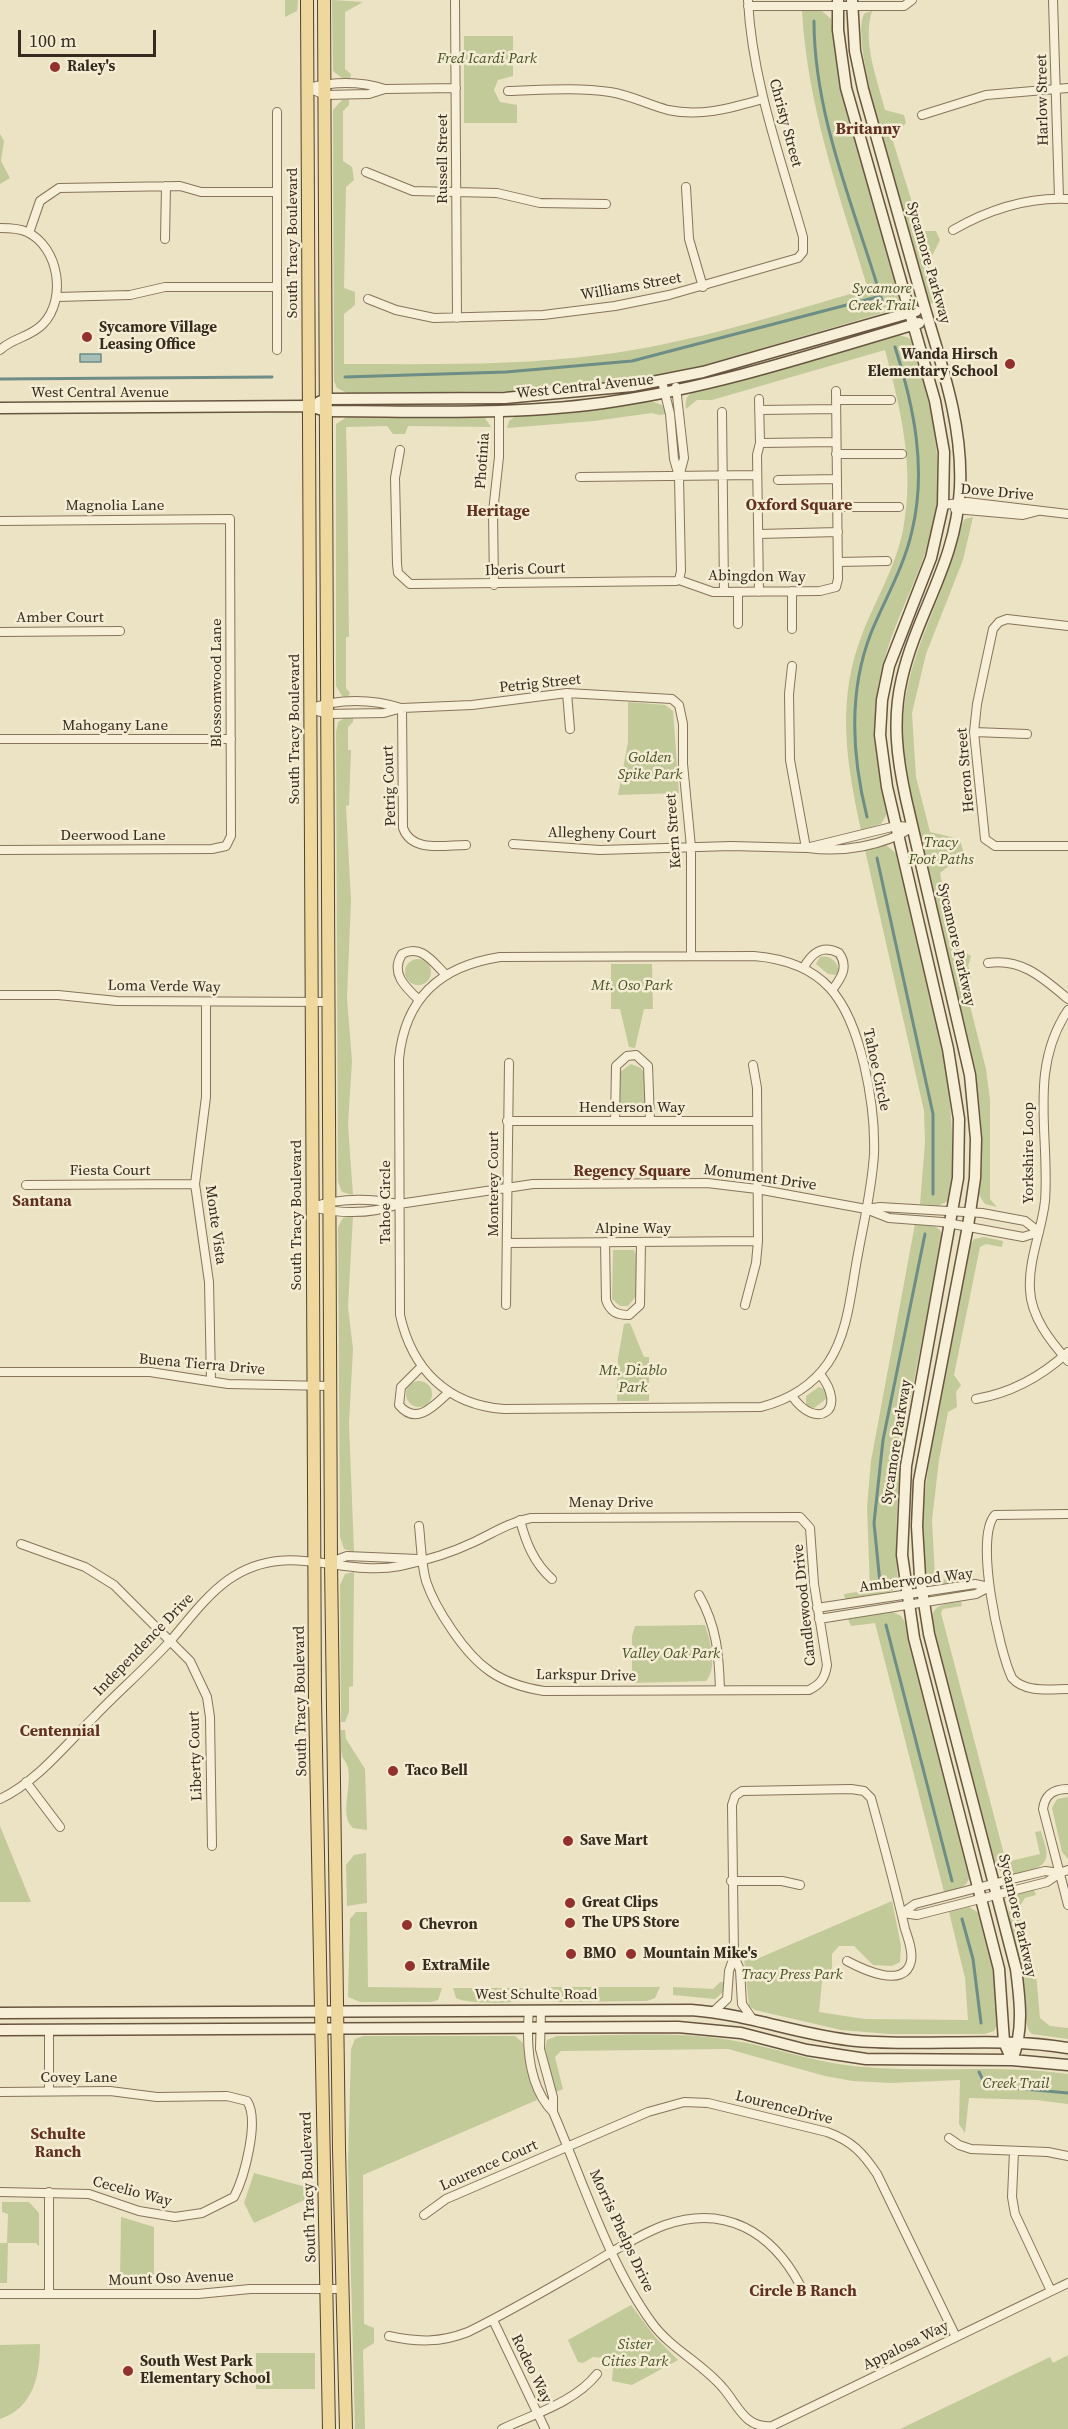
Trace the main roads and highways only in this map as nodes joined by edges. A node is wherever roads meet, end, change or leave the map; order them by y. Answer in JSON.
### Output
{"nodes":[{"id":1,"x":307,"y":0,"type":"edge"},
{"id":2,"x":324,"y":0,"type":"edge"},
{"id":3,"x":838,"y":3,"type":"edge"},
{"id":4,"x":852,"y":3,"type":"edge"},
{"id":5,"x":925,"y":308,"type":"junction"},
{"id":6,"x":910,"y":313,"type":"junction"},
{"id":7,"x":928,"y":320,"type":"junction"},
{"id":8,"x":914,"y":324,"type":"junction"},
{"id":9,"x":326,"y":405,"type":"junction"},
{"id":10,"x":309,"y":406,"type":"junction"},
{"id":11,"x":0,"y":408,"type":"edge"},
{"id":12,"x":337,"y":2011,"type":"junction"},
{"id":13,"x":320,"y":2012,"type":"junction"},
{"id":14,"x":0,"y":2013,"type":"edge"},
{"id":15,"x":320,"y":2029,"type":"junction"},
{"id":16,"x":338,"y":2029,"type":"junction"},
{"id":17,"x":0,"y":2030,"type":"edge"},
{"id":18,"x":1004,"y":2042,"type":"junction"},
{"id":19,"x":1019,"y":2042,"type":"junction"},
{"id":20,"x":1068,"y":2048,"type":"edge"},
{"id":21,"x":1012,"y":2060,"type":"junction"},
{"id":22,"x":1068,"y":2065,"type":"edge"},
{"id":23,"x":329,"y":2429,"type":"edge"},
{"id":24,"x":346,"y":2429,"type":"edge"}],
"edges":[{"from":1,"to":10,"type":"main road","name":"South Tracy Boulevard"},
{"from":2,"to":9,"type":"main road","name":"South Tracy Boulevard"},
{"from":3,"to":6,"type":"main road","name":"Sycamore Parkway"},
{"from":4,"to":5,"type":"main road","name":"Sycamore Parkway"},
{"from":5,"to":6,"type":"main road","name":"West Central Avenue"},
{"from":5,"to":7,"type":"main road","name":"Sycamore Parkway"},
{"from":6,"to":8,"type":"main road","name":"Sycamore Parkway"},
{"from":6,"to":9,"type":"main road","name":"West Central Avenue"},
{"from":7,"to":8,"type":"main road","name":"West Central Avenue"},
{"from":7,"to":19,"type":"main road","name":"Sycamore Parkway"},
{"from":8,"to":9,"type":"main road","name":"West Central Avenue"},
{"from":8,"to":18,"type":"main road","name":"Sycamore Parkway"},
{"from":9,"to":10,"type":"main road","name":"West Central Avenue"},
{"from":9,"to":12,"type":"main road","name":"South Tracy Boulevard"},
{"from":10,"to":11,"type":"main road","name":"West Central Avenue"},
{"from":10,"to":13,"type":"main road","name":"South Tracy Boulevard"},
{"from":12,"to":13,"type":"main road","name":"West Schulte Road"},
{"from":12,"to":16,"type":"main road","name":"South Tracy Boulevard"},
{"from":12,"to":18,"type":"main road","name":"West Schulte Road"},
{"from":13,"to":14,"type":"main road","name":"West Schulte Road"},
{"from":13,"to":15,"type":"main road","name":"South Tracy Boulevard"},
{"from":15,"to":16,"type":"main road"},
{"from":15,"to":17,"type":"main road"},
{"from":15,"to":23,"type":"main road","name":"South Tracy Boulevard"},
{"from":16,"to":21,"type":"main road"},
{"from":16,"to":24,"type":"main road","name":"South Tracy Boulevard"},
{"from":18,"to":19,"type":"main road","name":"West Schulte Road"},
{"from":18,"to":21,"type":"main road","name":"Sycamore Parkway"},
{"from":19,"to":20,"type":"main road","name":"West Schulte Road"},
{"from":19,"to":21,"type":"main road","name":"Sycamore Parkway"},
{"from":21,"to":22,"type":"main road"}]}
